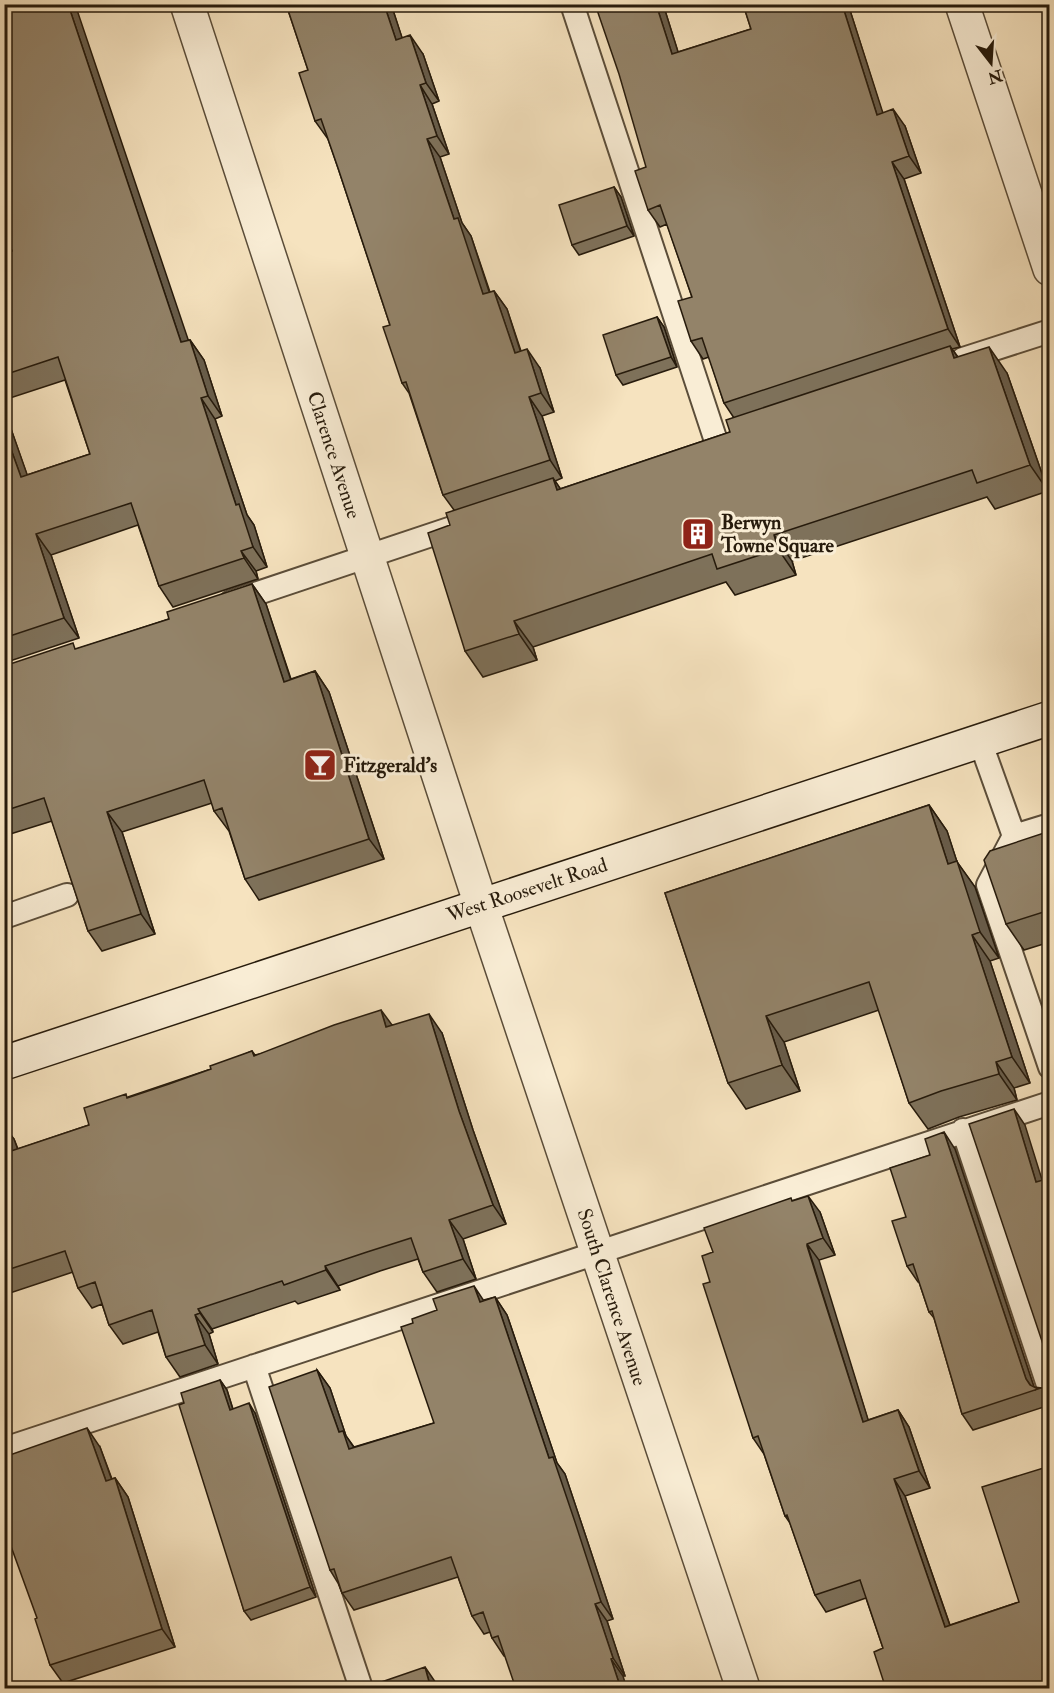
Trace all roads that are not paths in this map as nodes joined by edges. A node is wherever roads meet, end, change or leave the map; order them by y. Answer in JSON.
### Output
{"nodes":[{"id":1,"x":187,"y":4,"type":"edge"},
{"id":2,"x":572,"y":4,"type":"edge"},
{"id":3,"x":962,"y":4,"type":"edge"},
{"id":4,"x":1050,"y":269,"type":"edge"},
{"id":5,"x":1050,"y":331,"type":"edge"},
{"id":6,"x":939,"y":367,"type":"edge"},
{"id":7,"x":738,"y":434,"type":"edge"},
{"id":8,"x":716,"y":441,"type":"junction"},
{"id":9,"x":694,"y":448,"type":"edge"},
{"id":10,"x":481,"y":519,"type":"edge"},
{"id":11,"x":367,"y":556,"type":"junction"},
{"id":12,"x":212,"y":608,"type":"edge"},
{"id":13,"x":1050,"y":718,"type":"edge"},
{"id":14,"x":980,"y":741,"type":"junction"},
{"id":15,"x":1050,"y":825,"type":"edge"},
{"id":16,"x":1014,"y":836,"type":"junction"},
{"id":17,"x":67,"y":895,"type":"edge"},
{"id":18,"x":481,"y":905,"type":"junction"},
{"id":19,"x":4,"y":917,"type":"edge"},
{"id":20,"x":1041,"y":1017,"type":"edge"},
{"id":21,"x":4,"y":1063,"type":"edge"},
{"id":22,"x":1050,"y":1067,"type":"edge"},
{"id":23,"x":1050,"y":1103,"type":"edge"},
{"id":24,"x":963,"y":1130,"type":"junction"},
{"id":25,"x":597,"y":1252,"type":"junction"},
{"id":26,"x":254,"y":1366,"type":"junction"},
{"id":27,"x":1050,"y":1391,"type":"edge"},
{"id":28,"x":4,"y":1449,"type":"edge"},
{"id":29,"x":361,"y":1689,"type":"edge"},
{"id":30,"x":743,"y":1689,"type":"edge"}],
"edges":[{"from":1,"to":11,"type":"street","name":"Clarence Avenue"},
{"from":2,"to":8,"type":"lane"},
{"from":3,"to":4,"type":"street"},
{"from":5,"to":6,"type":"lane"},
{"from":7,"to":8,"type":"lane"},
{"from":8,"to":9,"type":"lane"},
{"from":10,"to":11,"type":"lane"},
{"from":11,"to":12,"type":"lane"},
{"from":11,"to":18,"type":"street","name":"Clarence Avenue"},
{"from":13,"to":14,"type":"street","name":"West Roosevelt Road"},
{"from":14,"to":16,"type":"lane"},
{"from":14,"to":18,"type":"street","name":"West Roosevelt Road"},
{"from":15,"to":16,"type":"lane"},
{"from":16,"to":20,"type":"lane"},
{"from":17,"to":19,"type":"lane"},
{"from":18,"to":21,"type":"street","name":"West Roosevelt Road"},
{"from":18,"to":25,"type":"street","name":"South Clarence Avenue"},
{"from":20,"to":22,"type":"lane"},
{"from":23,"to":24,"type":"lane"},
{"from":24,"to":25,"type":"lane"},
{"from":24,"to":27,"type":"lane"},
{"from":25,"to":26,"type":"lane"},
{"from":25,"to":30,"type":"street","name":"South Clarence Avenue"},
{"from":26,"to":28,"type":"lane"},
{"from":26,"to":29,"type":"lane"}]}
